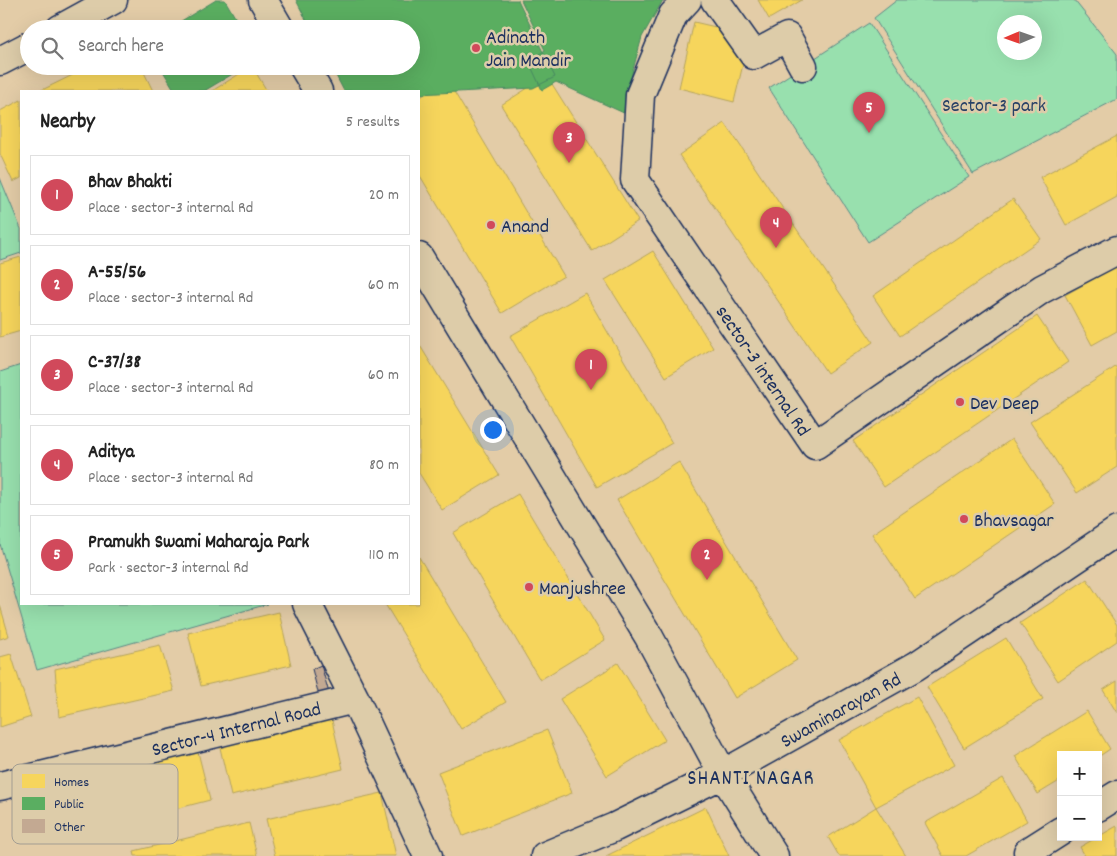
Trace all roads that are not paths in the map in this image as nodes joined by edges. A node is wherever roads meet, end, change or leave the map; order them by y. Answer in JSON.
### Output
{"nodes":[{"id":1,"x":113,"y":0,"type":"edge"},
{"id":2,"x":263,"y":0,"type":"edge"},
{"id":3,"x":687,"y":0,"type":"edge"},
{"id":4,"x":715,"y":0,"type":"edge"},
{"id":5,"x":76,"y":20,"type":"edge"},
{"id":6,"x":275,"y":20,"type":"edge"},
{"id":7,"x":20,"y":51,"type":"edge"},
{"id":8,"x":0,"y":62,"type":"edge"},
{"id":9,"x":803,"y":66,"type":"dead end"},
{"id":10,"x":308,"y":75,"type":"edge"},
{"id":11,"x":317,"y":90,"type":"edge"},
{"id":12,"x":1117,"y":250,"type":"edge"},
{"id":13,"x":420,"y":259,"type":"edge"},
{"id":14,"x":1117,"y":531,"type":"edge"},
{"id":15,"x":308,"y":605,"type":"edge"},
{"id":16,"x":355,"y":699,"type":"junction"},
{"id":17,"x":90,"y":764,"type":"edge"},
{"id":18,"x":723,"y":774,"type":"junction"},
{"id":19,"x":1117,"y":795,"type":"edge"},
{"id":20,"x":1102,"y":804,"type":"edge"},
{"id":21,"x":1057,"y":834,"type":"edge"},
{"id":22,"x":1026,"y":855,"type":"edge"},
{"id":23,"x":428,"y":856,"type":"edge"},
{"id":24,"x":545,"y":856,"type":"edge"},
{"id":25,"x":774,"y":856,"type":"edge"}],
"edges":[{"from":1,"to":5,"type":"street"},
{"from":2,"to":6,"type":"street"},
{"from":3,"to":12,"type":"street","name":"sector-3 internal Rd"},
{"from":4,"to":9,"type":"street"},
{"from":7,"to":8,"type":"street"},
{"from":10,"to":11,"type":"street"},
{"from":13,"to":18,"type":"street"},
{"from":14,"to":18,"type":"street","name":"Swaminarayan Rd"},
{"from":15,"to":16,"type":"street"},
{"from":16,"to":17,"type":"street","name":"Sector-4 Internal Road"},
{"from":16,"to":23,"type":"street"},
{"from":18,"to":24,"type":"street","name":"Swaminarayan Rd"},
{"from":18,"to":25,"type":"street"},
{"from":19,"to":20,"type":"street"},
{"from":21,"to":22,"type":"street"}]}
